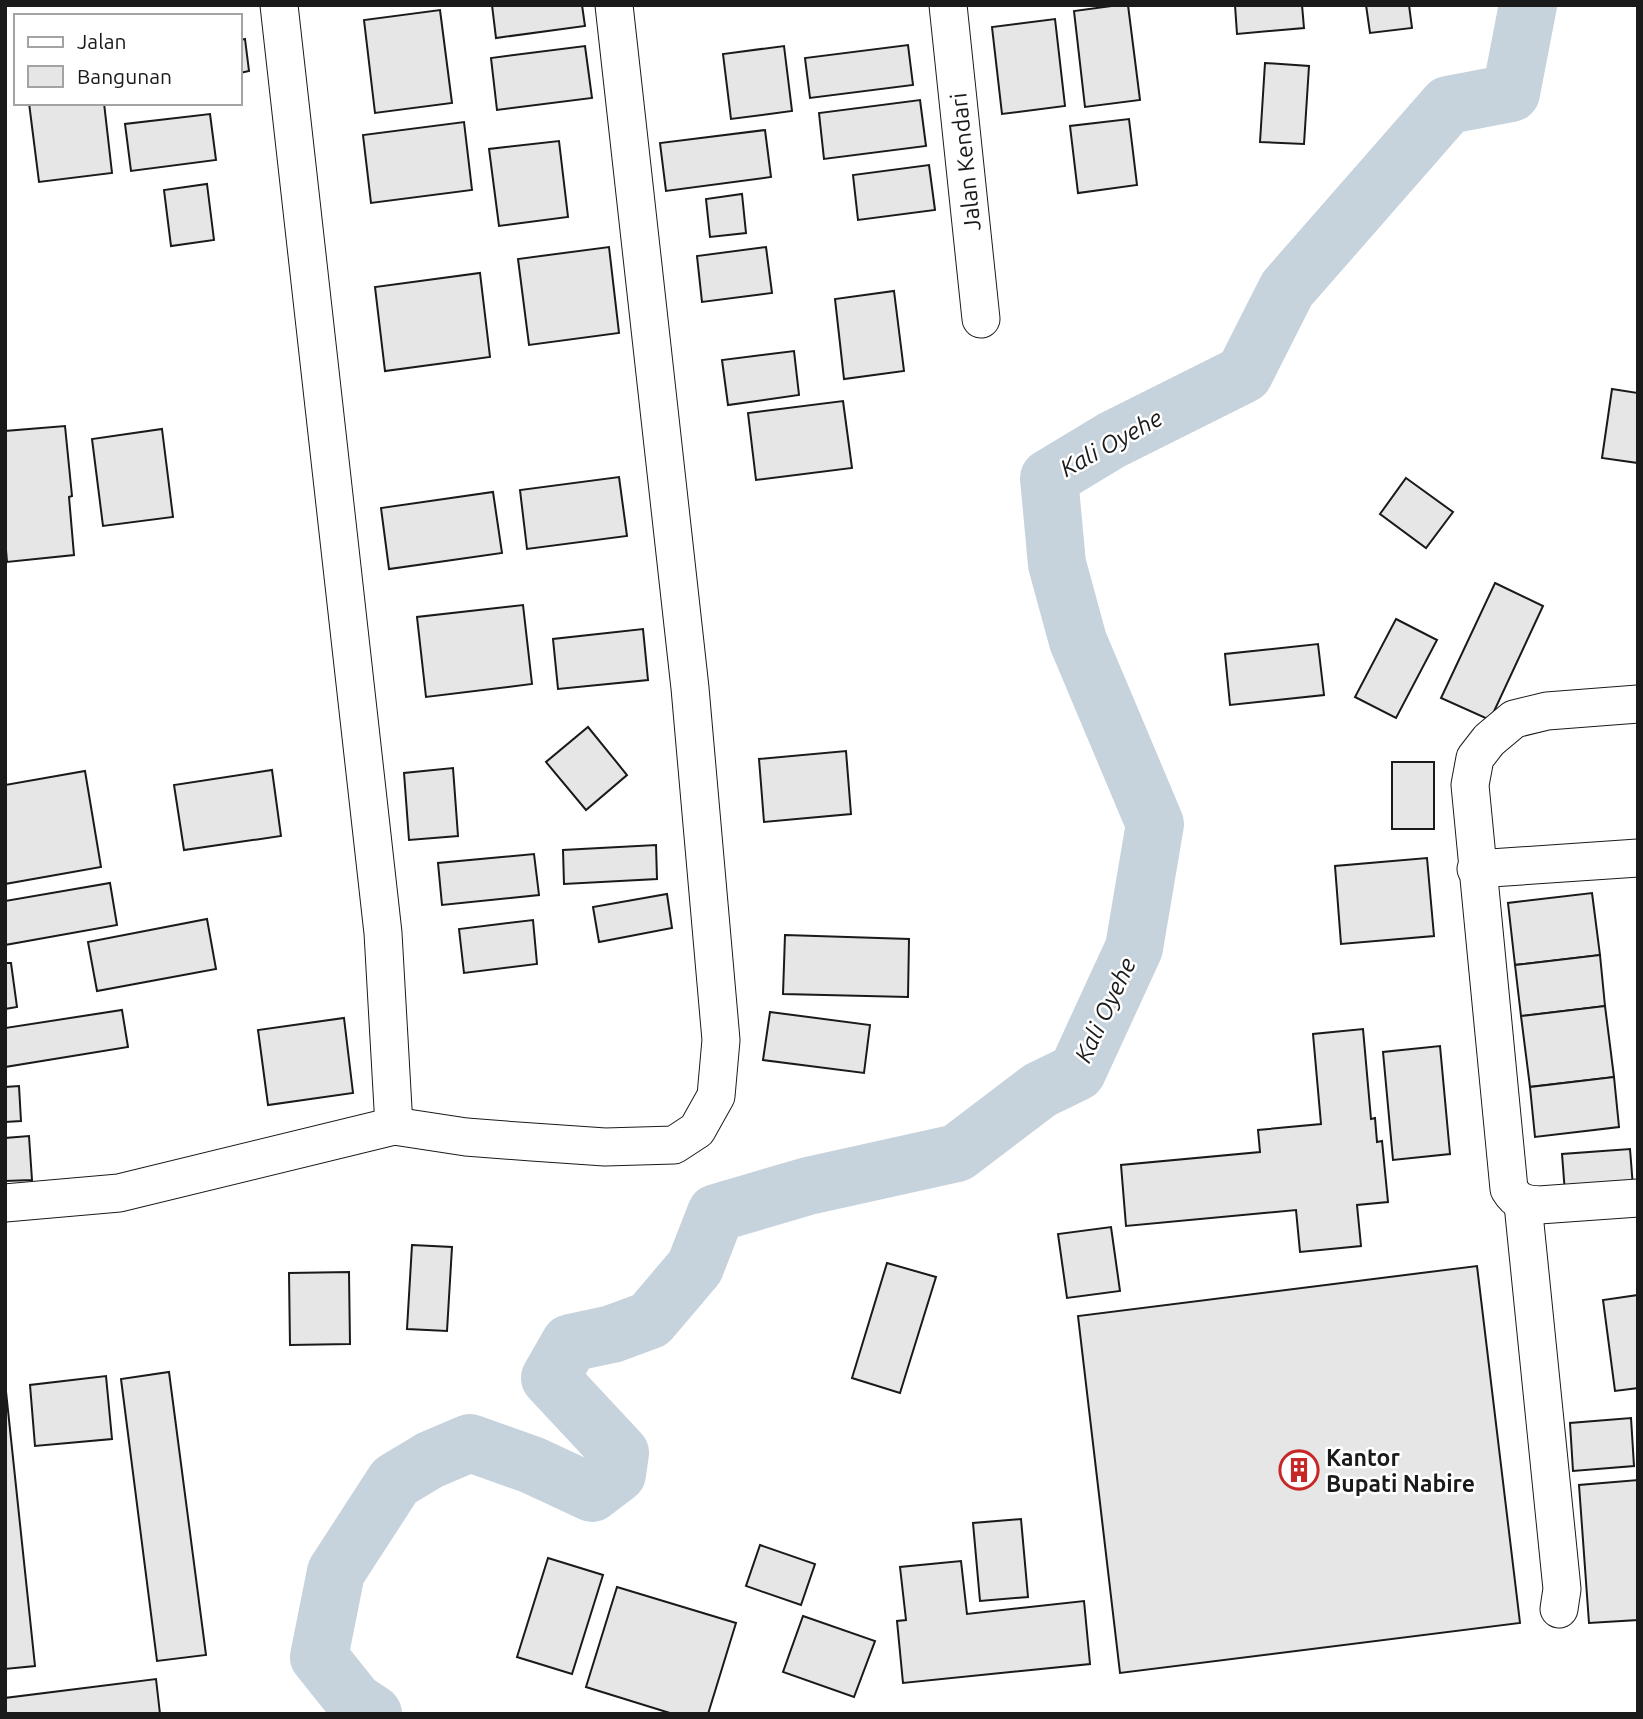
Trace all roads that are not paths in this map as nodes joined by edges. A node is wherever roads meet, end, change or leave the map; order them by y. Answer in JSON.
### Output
{"nodes":[{"id":1,"x":279,"y":5,"type":"edge"},
{"id":2,"x":614,"y":5,"type":"edge"},
{"id":3,"x":948,"y":5,"type":"edge"},
{"id":4,"x":981,"y":319,"type":"dead end"},
{"id":5,"x":1638,"y":704,"type":"edge"},
{"id":6,"x":1638,"y":858,"type":"edge"},
{"id":7,"x":1476,"y":869,"type":"junction"},
{"id":8,"x":394,"y":1126,"type":"junction"},
{"id":9,"x":1638,"y":1198,"type":"edge"},
{"id":10,"x":5,"y":1203,"type":"edge"},
{"id":11,"x":1523,"y":1204,"type":"junction"},
{"id":12,"x":1559,"y":1609,"type":"dead end"}],
"edges":[{"from":1,"to":8,"type":"street"},
{"from":2,"to":8,"type":"street"},
{"from":3,"to":4,"type":"street","name":"Jalan Kendari"},
{"from":5,"to":7,"type":"street"},
{"from":6,"to":7,"type":"street"},
{"from":7,"to":11,"type":"street"},
{"from":8,"to":10,"type":"street"},
{"from":9,"to":11,"type":"street"},
{"from":11,"to":12,"type":"street"}]}
